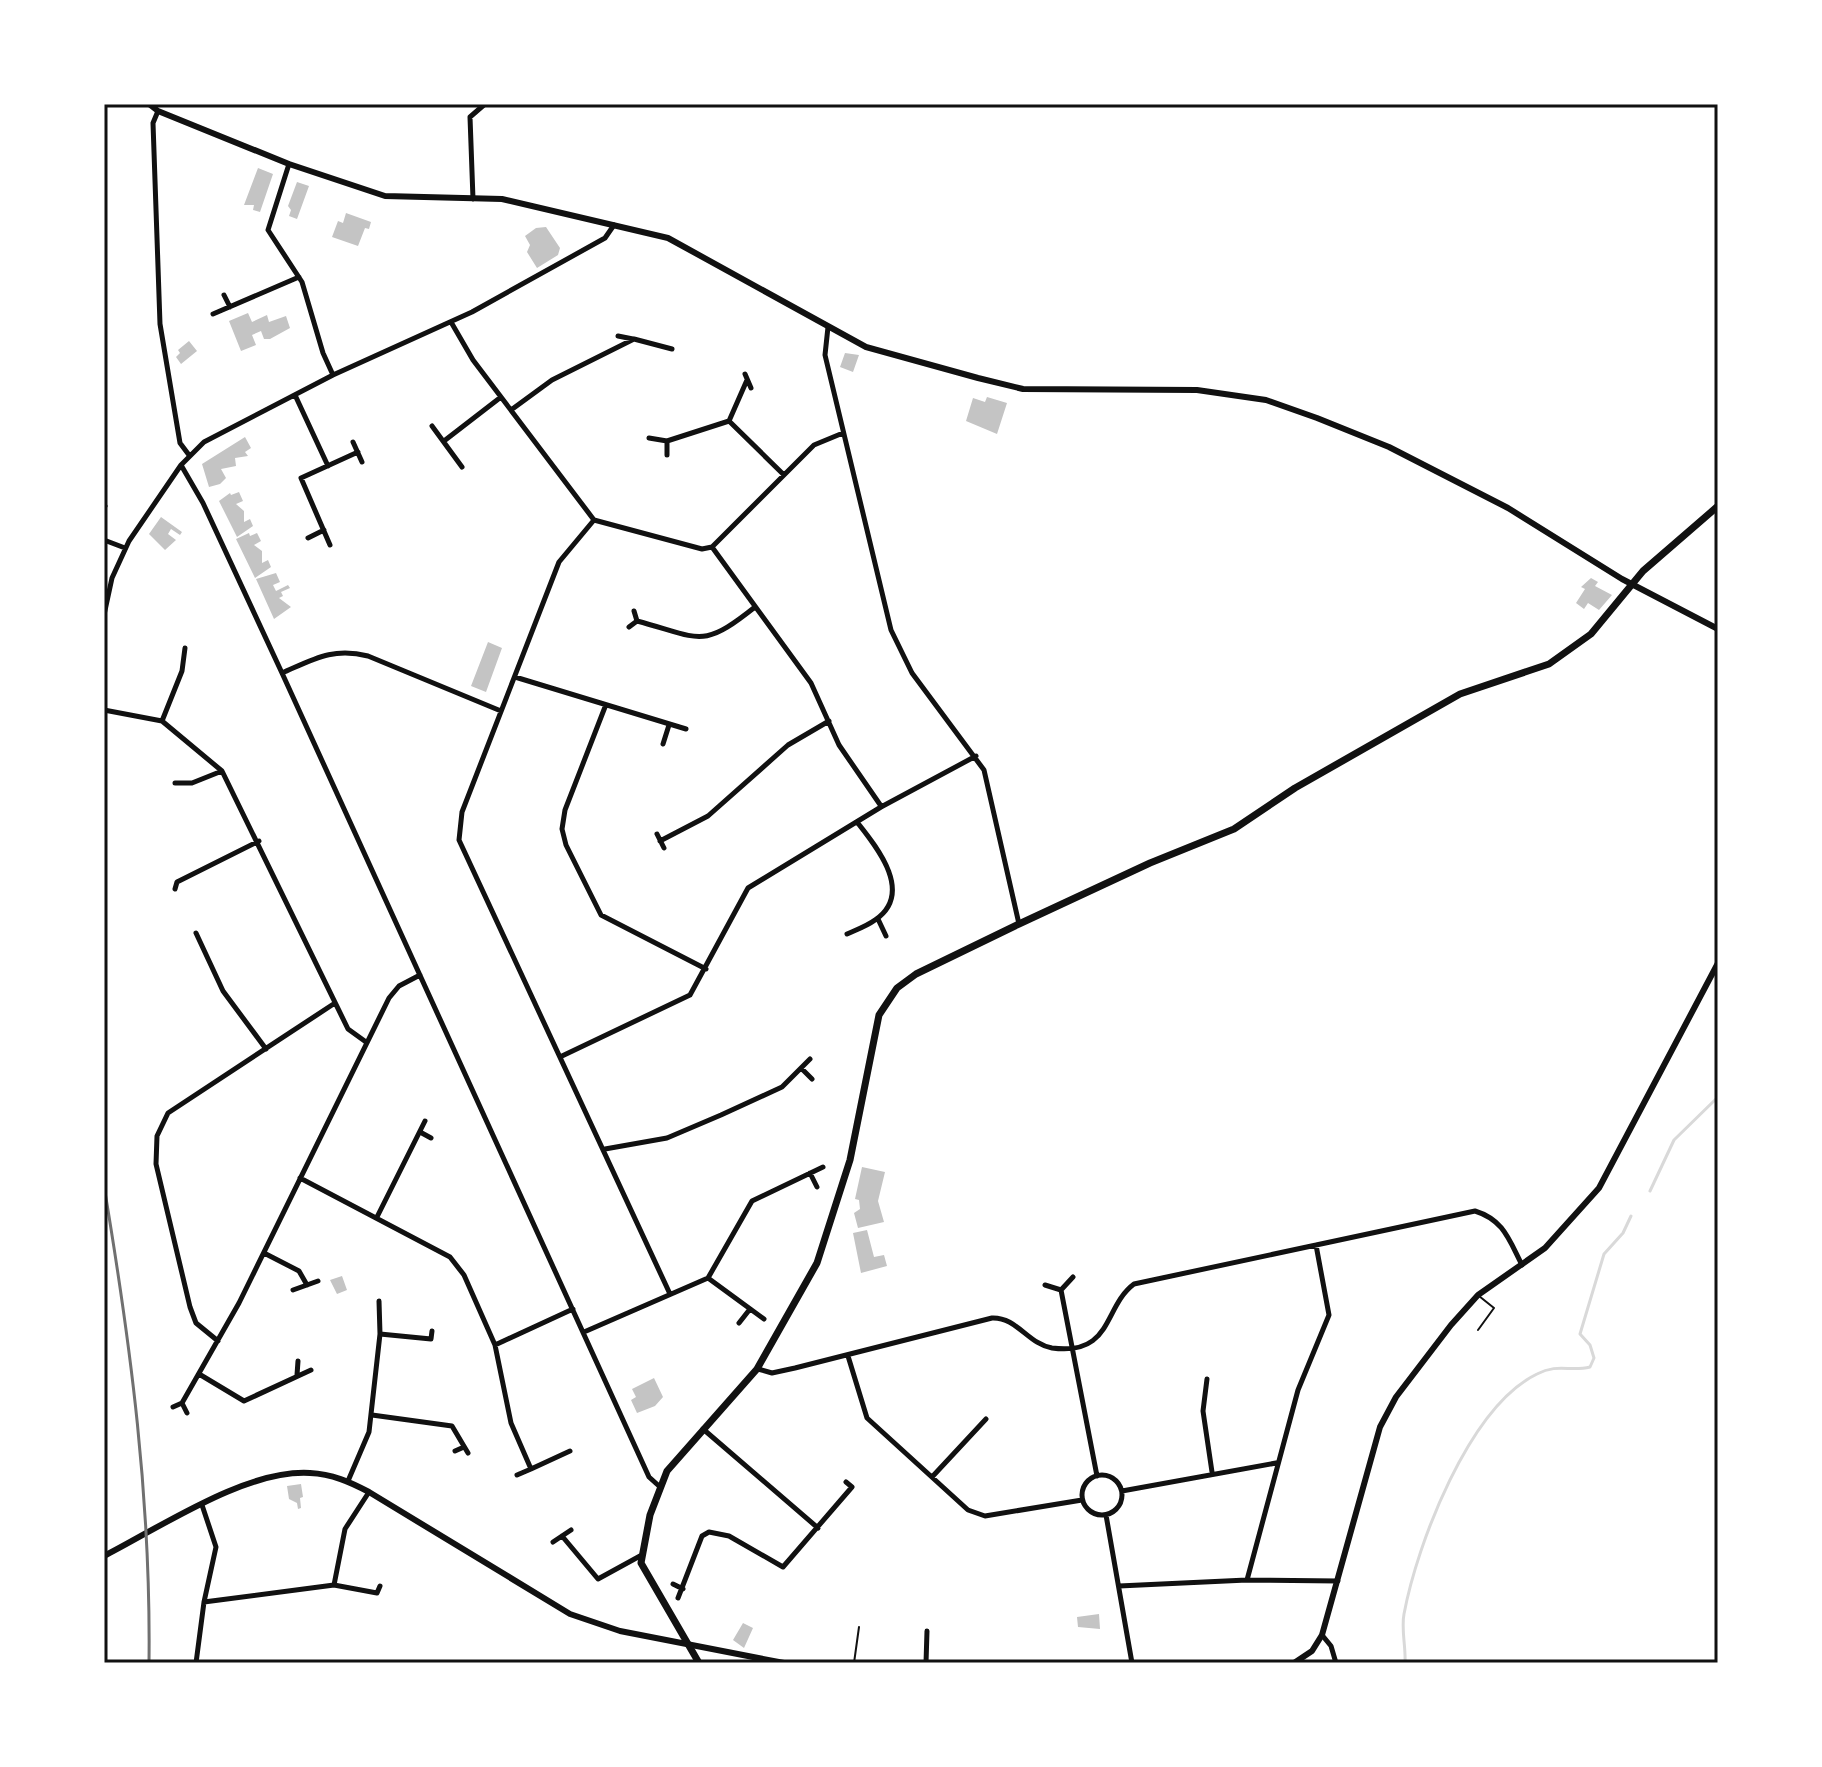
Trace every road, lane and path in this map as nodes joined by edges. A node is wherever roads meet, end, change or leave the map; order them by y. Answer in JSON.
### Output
{"nodes":[{"id":1,"x":149,"y":104,"type":"edge"},
{"id":2,"x":485,"y":104,"type":"edge"},
{"id":3,"x":158,"y":111,"type":"junction"},
{"id":4,"x":289,"y":164,"type":"junction"},
{"id":5,"x":473,"y":199,"type":"junction"},
{"id":6,"x":614,"y":225,"type":"junction"},
{"id":7,"x":299,"y":277,"type":"junction"},
{"id":8,"x":224,"y":295,"type":"dead end"},
{"id":9,"x":230,"y":307,"type":"junction"},
{"id":10,"x":213,"y":314,"type":"dead end"},
{"id":11,"x":451,"y":322,"type":"junction"},
{"id":12,"x":828,"y":327,"type":"junction"},
{"id":13,"x":618,"y":336,"type":"dead end"},
{"id":14,"x":634,"y":339,"type":"junction"},
{"id":15,"x":672,"y":349,"type":"dead end"},
{"id":16,"x":333,"y":375,"type":"junction"},
{"id":17,"x":751,"y":388,"type":"dead end"},
{"id":18,"x":295,"y":395,"type":"junction"},
{"id":19,"x":501,"y":397,"type":"junction"},
{"id":20,"x":511,"y":410,"type":"junction"},
{"id":21,"x":729,"y":421,"type":"junction"},
{"id":22,"x":432,"y":426,"type":"dead end"},
{"id":23,"x":843,"y":433,"type":"junction"},
{"id":24,"x":649,"y":438,"type":"dead end"},
{"id":25,"x":444,"y":441,"type":"junction"},
{"id":26,"x":667,"y":441,"type":"junction"},
{"id":27,"x":353,"y":442,"type":"dead end"},
{"id":28,"x":358,"y":452,"type":"junction"},
{"id":29,"x":189,"y":455,"type":"junction"},
{"id":30,"x":667,"y":455,"type":"dead end"},
{"id":31,"x":362,"y":462,"type":"dead end"},
{"id":32,"x":181,"y":465,"type":"junction"},
{"id":33,"x":328,"y":466,"type":"junction"},
{"id":34,"x":462,"y":467,"type":"dead end"},
{"id":35,"x":784,"y":475,"type":"junction"},
{"id":36,"x":1718,"y":506,"type":"edge"},
{"id":37,"x":594,"y":520,"type":"junction"},
{"id":38,"x":324,"y":530,"type":"junction"},
{"id":39,"x":308,"y":538,"type":"dead end"},
{"id":40,"x":104,"y":540,"type":"edge"},
{"id":41,"x":330,"y":545,"type":"dead end"},
{"id":42,"x":712,"y":547,"type":"junction"},
{"id":43,"x":125,"y":548,"type":"junction"},
{"id":44,"x":1631,"y":584,"type":"junction"},
{"id":45,"x":755,"y":607,"type":"junction"},
{"id":46,"x":634,"y":611,"type":"dead end"},
{"id":47,"x":104,"y":615,"type":"edge"},
{"id":48,"x":637,"y":621,"type":"junction"},
{"id":49,"x":629,"y":627,"type":"dead end"},
{"id":50,"x":1718,"y":629,"type":"edge"},
{"id":51,"x":185,"y":648,"type":"dead end"},
{"id":52,"x":282,"y":673,"type":"junction"},
{"id":53,"x":515,"y":677,"type":"junction"},
{"id":54,"x":605,"y":707,"type":"junction"},
{"id":55,"x":104,"y":710,"type":"edge"},
{"id":56,"x":501,"y":711,"type":"junction"},
{"id":57,"x":162,"y":721,"type":"junction"},
{"id":58,"x":829,"y":721,"type":"junction"},
{"id":59,"x":669,"y":725,"type":"junction"},
{"id":60,"x":686,"y":729,"type":"dead end"},
{"id":61,"x":663,"y":744,"type":"dead end"},
{"id":62,"x":976,"y":756,"type":"junction"},
{"id":63,"x":222,"y":771,"type":"junction"},
{"id":64,"x":175,"y":783,"type":"dead end"},
{"id":65,"x":881,"y":807,"type":"junction"},
{"id":66,"x":857,"y":822,"type":"junction"},
{"id":67,"x":657,"y":834,"type":"dead end"},
{"id":68,"x":259,"y":841,"type":"junction"},
{"id":69,"x":660,"y":841,"type":"junction"},
{"id":70,"x":664,"y":848,"type":"dead end"},
{"id":71,"x":175,"y":883,"type":"dead end"},
{"id":72,"x":878,"y":919,"type":"junction"},
{"id":73,"x":1019,"y":924,"type":"junction"},
{"id":74,"x":196,"y":933,"type":"dead end"},
{"id":75,"x":847,"y":934,"type":"dead end"},
{"id":76,"x":886,"y":936,"type":"dead end"},
{"id":77,"x":208,"y":938,"type":"dead end"},
{"id":78,"x":200,"y":943,"type":"junction"},
{"id":79,"x":1718,"y":963,"type":"edge"},
{"id":80,"x":706,"y":969,"type":"junction"},
{"id":81,"x":420,"y":975,"type":"junction"},
{"id":82,"x":335,"y":1003,"type":"junction"},
{"id":83,"x":366,"y":1042,"type":"junction"},
{"id":84,"x":266,"y":1049,"type":"junction"},
{"id":85,"x":562,"y":1056,"type":"junction"},
{"id":86,"x":810,"y":1059,"type":"dead end"},
{"id":87,"x":801,"y":1068,"type":"junction"},
{"id":88,"x":812,"y":1079,"type":"dead end"},
{"id":89,"x":425,"y":1121,"type":"dead end"},
{"id":90,"x":420,"y":1132,"type":"junction"},
{"id":91,"x":431,"y":1138,"type":"dead end"},
{"id":92,"x":605,"y":1149,"type":"junction"},
{"id":93,"x":823,"y":1167,"type":"dead end"},
{"id":94,"x":810,"y":1173,"type":"junction"},
{"id":95,"x":300,"y":1178,"type":"junction"},
{"id":96,"x":817,"y":1187,"type":"dead end"},
{"id":97,"x":377,"y":1217,"type":"junction"},
{"id":98,"x":1316,"y":1245,"type":"junction"},
{"id":99,"x":264,"y":1253,"type":"junction"},
{"id":100,"x":1522,"y":1265,"type":"junction"},
{"id":101,"x":1073,"y":1277,"type":"dead end"},
{"id":102,"x":708,"y":1278,"type":"junction"},
{"id":103,"x":318,"y":1281,"type":"dead end"},
{"id":104,"x":307,"y":1285,"type":"junction"},
{"id":105,"x":1045,"y":1285,"type":"dead end"},
{"id":106,"x":293,"y":1290,"type":"dead end"},
{"id":107,"x":1061,"y":1290,"type":"junction"},
{"id":108,"x":670,"y":1294,"type":"junction"},
{"id":109,"x":1478,"y":1295,"type":"junction"},
{"id":110,"x":379,"y":1301,"type":"dead end"},
{"id":111,"x":573,"y":1309,"type":"junction"},
{"id":112,"x":750,"y":1309,"type":"junction"},
{"id":113,"x":764,"y":1319,"type":"dead end"},
{"id":114,"x":739,"y":1323,"type":"dead end"},
{"id":115,"x":1478,"y":1330,"type":"dead end"},
{"id":116,"x":432,"y":1331,"type":"dead end"},
{"id":117,"x":584,"y":1332,"type":"junction"},
{"id":118,"x":380,"y":1334,"type":"junction"},
{"id":119,"x":431,"y":1339,"type":"junction"},
{"id":120,"x":438,"y":1340,"type":"dead end"},
{"id":121,"x":218,"y":1341,"type":"junction"},
{"id":122,"x":495,"y":1345,"type":"junction"},
{"id":123,"x":1074,"y":1348,"type":"junction"},
{"id":124,"x":848,"y":1355,"type":"junction"},
{"id":125,"x":298,"y":1361,"type":"dead end"},
{"id":126,"x":757,"y":1369,"type":"junction"},
{"id":127,"x":311,"y":1370,"type":"dead end"},
{"id":128,"x":199,"y":1374,"type":"junction"},
{"id":129,"x":297,"y":1375,"type":"junction"},
{"id":130,"x":1207,"y":1379,"type":"dead end"},
{"id":131,"x":182,"y":1403,"type":"junction"},
{"id":132,"x":173,"y":1407,"type":"dead end"},
{"id":133,"x":187,"y":1413,"type":"dead end"},
{"id":134,"x":372,"y":1415,"type":"junction"},
{"id":135,"x":986,"y":1419,"type":"dead end"},
{"id":136,"x":702,"y":1429,"type":"junction"},
{"id":137,"x":464,"y":1447,"type":"junction"},
{"id":138,"x":455,"y":1451,"type":"dead end"},
{"id":139,"x":570,"y":1451,"type":"dead end"},
{"id":140,"x":468,"y":1453,"type":"dead end"},
{"id":141,"x":1276,"y":1463,"type":"junction"},
{"id":142,"x":531,"y":1469,"type":"junction"},
{"id":143,"x":1212,"y":1472,"type":"junction"},
{"id":144,"x":517,"y":1475,"type":"dead end"},
{"id":145,"x":1097,"y":1476,"type":"junction"},
{"id":146,"x":932,"y":1477,"type":"junction"},
{"id":147,"x":348,"y":1481,"type":"junction"},
{"id":148,"x":846,"y":1482,"type":"dead end"},
{"id":149,"x":659,"y":1486,"type":"junction"},
{"id":150,"x":1122,"y":1491,"type":"junction"},
{"id":151,"x":369,"y":1492,"type":"junction"},
{"id":152,"x":1082,"y":1500,"type":"junction"},
{"id":153,"x":202,"y":1505,"type":"junction"},
{"id":154,"x":1106,"y":1515,"type":"junction"},
{"id":155,"x":818,"y":1528,"type":"junction"},
{"id":156,"x":571,"y":1530,"type":"dead end"},
{"id":157,"x":562,"y":1536,"type":"junction"},
{"id":158,"x":553,"y":1542,"type":"dead end"},
{"id":159,"x":105,"y":1555,"type":"edge"},
{"id":160,"x":640,"y":1556,"type":"junction"},
{"id":161,"x":1247,"y":1580,"type":"junction"},
{"id":162,"x":1339,"y":1582,"type":"junction"},
{"id":163,"x":673,"y":1584,"type":"dead end"},
{"id":164,"x":334,"y":1585,"type":"junction"},
{"id":165,"x":380,"y":1586,"type":"dead end"},
{"id":166,"x":1119,"y":1586,"type":"junction"},
{"id":167,"x":683,"y":1589,"type":"junction"},
{"id":168,"x":678,"y":1598,"type":"dead end"},
{"id":169,"x":204,"y":1602,"type":"junction"},
{"id":170,"x":859,"y":1627,"type":"dead end"},
{"id":171,"x":927,"y":1631,"type":"dead end"},
{"id":172,"x":1322,"y":1635,"type":"junction"},
{"id":173,"x":688,"y":1643,"type":"junction"},
{"id":174,"x":196,"y":1663,"type":"edge"},
{"id":175,"x":699,"y":1663,"type":"edge"},
{"id":176,"x":784,"y":1663,"type":"edge"},
{"id":177,"x":854,"y":1663,"type":"edge"},
{"id":178,"x":926,"y":1663,"type":"edge"},
{"id":179,"x":1132,"y":1663,"type":"edge"},
{"id":180,"x":1294,"y":1663,"type":"edge"},
{"id":181,"x":1336,"y":1663,"type":"edge"}],
"edges":[{"from":1,"to":3,"type":"street"},
{"from":2,"to":5,"type":"street"},
{"from":3,"to":4,"type":"street"},
{"from":3,"to":29,"type":"street"},
{"from":4,"to":5,"type":"street"},
{"from":4,"to":7,"type":"street"},
{"from":5,"to":6,"type":"street"},
{"from":6,"to":11,"type":"street"},
{"from":6,"to":12,"type":"street"},
{"from":7,"to":9,"type":"street"},
{"from":7,"to":16,"type":"street"},
{"from":8,"to":9,"type":"street"},
{"from":9,"to":10,"type":"street"},
{"from":11,"to":16,"type":"street"},
{"from":11,"to":19,"type":"street"},
{"from":12,"to":23,"type":"street"},
{"from":12,"to":44,"type":"street"},
{"from":13,"to":14,"type":"street"},
{"from":14,"to":15,"type":"street"},
{"from":14,"to":20,"type":"street"},
{"from":16,"to":18,"type":"street"},
{"from":17,"to":21,"type":"street"},
{"from":18,"to":29,"type":"street"},
{"from":18,"to":33,"type":"street"},
{"from":19,"to":20,"type":"street"},
{"from":19,"to":25,"type":"street"},
{"from":20,"to":37,"type":"street"},
{"from":21,"to":26,"type":"street"},
{"from":21,"to":35,"type":"street"},
{"from":22,"to":25,"type":"street"},
{"from":23,"to":35,"type":"street"},
{"from":23,"to":62,"type":"street"},
{"from":24,"to":26,"type":"street"},
{"from":25,"to":34,"type":"street"},
{"from":26,"to":30,"type":"street"},
{"from":27,"to":28,"type":"street"},
{"from":28,"to":31,"type":"street"},
{"from":28,"to":33,"type":"street"},
{"from":29,"to":32,"type":"street"},
{"from":32,"to":43,"type":"street"},
{"from":32,"to":52,"type":"street"},
{"from":33,"to":38,"type":"street"},
{"from":35,"to":42,"type":"street"},
{"from":36,"to":44,"type":"main road"},
{"from":37,"to":42,"type":"street"},
{"from":37,"to":53,"type":"street"},
{"from":38,"to":39,"type":"street"},
{"from":38,"to":41,"type":"street"},
{"from":40,"to":43,"type":"street"},
{"from":42,"to":45,"type":"street"},
{"from":43,"to":47,"type":"street"},
{"from":44,"to":50,"type":"street"},
{"from":44,"to":73,"type":"main road"},
{"from":45,"to":48,"type":"street"},
{"from":45,"to":58,"type":"street"},
{"from":46,"to":48,"type":"street"},
{"from":48,"to":49,"type":"street"},
{"from":51,"to":57,"type":"street"},
{"from":52,"to":56,"type":"street"},
{"from":52,"to":81,"type":"street"},
{"from":53,"to":54,"type":"street"},
{"from":53,"to":56,"type":"street"},
{"from":54,"to":59,"type":"street"},
{"from":54,"to":80,"type":"street"},
{"from":55,"to":57,"type":"street"},
{"from":56,"to":85,"type":"street"},
{"from":57,"to":63,"type":"street"},
{"from":58,"to":65,"type":"street"},
{"from":58,"to":69,"type":"street"},
{"from":59,"to":60,"type":"street"},
{"from":59,"to":61,"type":"street"},
{"from":62,"to":65,"type":"street"},
{"from":62,"to":73,"type":"street"},
{"from":63,"to":64,"type":"street"},
{"from":63,"to":68,"type":"street"},
{"from":65,"to":66,"type":"street"},
{"from":66,"to":72,"type":"street"},
{"from":66,"to":80,"type":"street"},
{"from":67,"to":69,"type":"street"},
{"from":68,"to":71,"type":"street"},
{"from":68,"to":82,"type":"street"},
{"from":69,"to":70,"type":"street"},
{"from":72,"to":75,"type":"street"},
{"from":72,"to":76,"type":"street"},
{"from":73,"to":126,"type":"main road"},
{"from":74,"to":78,"type":"street"},
{"from":77,"to":78,"type":"street"},
{"from":78,"to":84,"type":"street"},
{"from":79,"to":100,"type":"street"},
{"from":80,"to":85,"type":"street"},
{"from":81,"to":83,"type":"street"},
{"from":81,"to":111,"type":"street"},
{"from":82,"to":83,"type":"street"},
{"from":82,"to":84,"type":"street"},
{"from":83,"to":95,"type":"street"},
{"from":84,"to":121,"type":"street"},
{"from":85,"to":92,"type":"street"},
{"from":86,"to":87,"type":"street"},
{"from":87,"to":88,"type":"street"},
{"from":87,"to":92,"type":"street"},
{"from":89,"to":90,"type":"street"},
{"from":90,"to":91,"type":"street"},
{"from":90,"to":97,"type":"street"},
{"from":92,"to":108,"type":"street"},
{"from":93,"to":94,"type":"street"},
{"from":94,"to":96,"type":"street"},
{"from":94,"to":102,"type":"street"},
{"from":95,"to":97,"type":"street"},
{"from":95,"to":99,"type":"street"},
{"from":97,"to":122,"type":"street"},
{"from":98,"to":100,"type":"street"},
{"from":98,"to":123,"type":"street"},
{"from":98,"to":141,"type":"street"},
{"from":99,"to":104,"type":"street"},
{"from":99,"to":121,"type":"street"},
{"from":100,"to":109,"type":"street"},
{"from":101,"to":107,"type":"street"},
{"from":102,"to":108,"type":"street"},
{"from":102,"to":112,"type":"street"},
{"from":103,"to":104,"type":"street"},
{"from":104,"to":106,"type":"street"},
{"from":105,"to":107,"type":"street"},
{"from":107,"to":123,"type":"street"},
{"from":108,"to":117,"type":"street"},
{"from":109,"to":115,"type":"lane"},
{"from":109,"to":162,"type":"street"},
{"from":110,"to":118,"type":"street"},
{"from":111,"to":117,"type":"street"},
{"from":111,"to":122,"type":"street"},
{"from":112,"to":113,"type":"street"},
{"from":112,"to":114,"type":"street"},
{"from":116,"to":119,"type":"street"},
{"from":117,"to":149,"type":"street"},
{"from":118,"to":119,"type":"street"},
{"from":118,"to":134,"type":"street"},
{"from":119,"to":120,"type":"street"},
{"from":121,"to":128,"type":"street"},
{"from":122,"to":142,"type":"street"},
{"from":123,"to":124,"type":"street"},
{"from":123,"to":145,"type":"street"},
{"from":124,"to":126,"type":"street"},
{"from":124,"to":146,"type":"street"},
{"from":125,"to":129,"type":"street"},
{"from":126,"to":136,"type":"main road"},
{"from":127,"to":129,"type":"street"},
{"from":128,"to":129,"type":"street"},
{"from":128,"to":131,"type":"street"},
{"from":130,"to":143,"type":"street"},
{"from":131,"to":132,"type":"street"},
{"from":131,"to":133,"type":"street"},
{"from":134,"to":137,"type":"street"},
{"from":134,"to":147,"type":"street"},
{"from":135,"to":146,"type":"street"},
{"from":136,"to":149,"type":"main road"},
{"from":136,"to":155,"type":"street"},
{"from":137,"to":138,"type":"street"},
{"from":137,"to":140,"type":"street"},
{"from":139,"to":142,"type":"street"},
{"from":141,"to":143,"type":"street"},
{"from":141,"to":161,"type":"street"},
{"from":142,"to":144,"type":"street"},
{"from":143,"to":150,"type":"street"},
{"from":145,"to":150,"type":"street"},
{"from":145,"to":152,"type":"street"},
{"from":146,"to":152,"type":"street"},
{"from":147,"to":151,"type":"street"},
{"from":147,"to":153,"type":"street"},
{"from":148,"to":155,"type":"street"},
{"from":149,"to":160,"type":"main road"},
{"from":150,"to":154,"type":"street"},
{"from":151,"to":164,"type":"street"},
{"from":151,"to":173,"type":"street"},
{"from":152,"to":154,"type":"street"},
{"from":153,"to":159,"type":"street"},
{"from":153,"to":169,"type":"street"},
{"from":154,"to":166,"type":"street"},
{"from":155,"to":167,"type":"street"},
{"from":156,"to":157,"type":"street"},
{"from":157,"to":158,"type":"street"},
{"from":157,"to":160,"type":"street"},
{"from":160,"to":173,"type":"main road"},
{"from":161,"to":162,"type":"street"},
{"from":161,"to":166,"type":"street"},
{"from":162,"to":172,"type":"street"},
{"from":163,"to":167,"type":"street"},
{"from":164,"to":165,"type":"street"},
{"from":164,"to":169,"type":"street"},
{"from":166,"to":179,"type":"street"},
{"from":167,"to":168,"type":"street"},
{"from":169,"to":174,"type":"street"},
{"from":170,"to":177,"type":"lane"},
{"from":171,"to":178,"type":"street"},
{"from":172,"to":180,"type":"street"},
{"from":172,"to":181,"type":"street"},
{"from":173,"to":175,"type":"main road"},
{"from":173,"to":176,"type":"street"}]}
